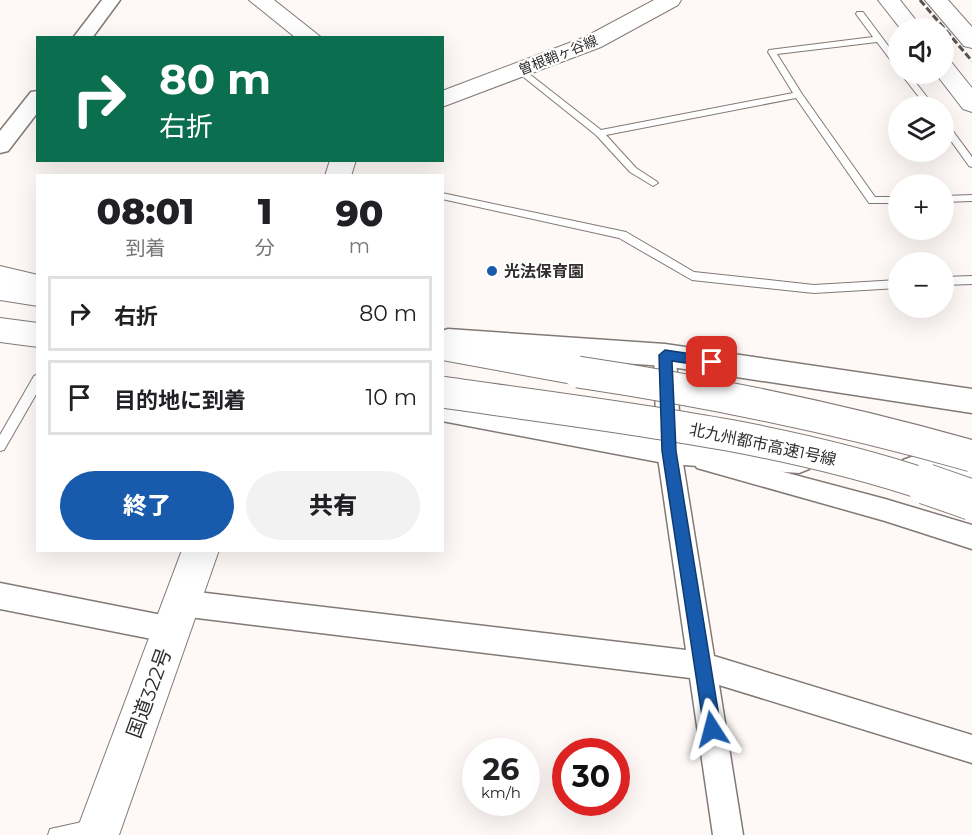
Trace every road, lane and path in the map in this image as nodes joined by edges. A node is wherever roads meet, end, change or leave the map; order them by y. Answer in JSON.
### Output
{"nodes":[{"id":1,"x":111,"y":0,"type":"edge"},
{"id":2,"x":260,"y":0,"type":"edge"},
{"id":3,"x":631,"y":0,"type":"edge"},
{"id":4,"x":670,"y":0,"type":"edge"},
{"id":5,"x":889,"y":0,"type":"edge"},
{"id":6,"x":936,"y":0,"type":"edge"},
{"id":7,"x":860,"y":14,"type":"dead end"},
{"id":8,"x":903,"y":18,"type":"edge"},
{"id":9,"x":84,"y":36,"type":"edge"},
{"id":10,"x":308,"y":36,"type":"edge"},
{"id":11,"x":879,"y":39,"type":"junction"},
{"id":12,"x":972,"y":41,"type":"edge"},
{"id":13,"x":888,"y":51,"type":"edge"},
{"id":14,"x":520,"y":71,"type":"junction"},
{"id":15,"x":444,"y":81,"type":"edge"},
{"id":16,"x":954,"y":81,"type":"edge"},
{"id":17,"x":913,"y":84,"type":"edge"},
{"id":18,"x":798,"y":95,"type":"junction"},
{"id":19,"x":922,"y":96,"type":"edge"},
{"id":20,"x":444,"y":99,"type":"edge"},
{"id":21,"x":36,"y":100,"type":"edge"},
{"id":22,"x":972,"y":104,"type":"edge"},
{"id":23,"x":598,"y":133,"type":"junction"},
{"id":24,"x":954,"y":139,"type":"edge"},
{"id":25,"x":0,"y":146,"type":"edge"},
{"id":26,"x":972,"y":164,"type":"edge"},
{"id":27,"x":653,"y":183,"type":"dead end"},
{"id":28,"x":444,"y":196,"type":"edge"},
{"id":29,"x":954,"y":198,"type":"edge"},
{"id":30,"x":972,"y":198,"type":"edge"},
{"id":31,"x":888,"y":200,"type":"edge"},
{"id":32,"x":0,"y":277,"type":"edge"},
{"id":33,"x":972,"y":280,"type":"edge"},
{"id":34,"x":954,"y":281,"type":"edge"},
{"id":35,"x":888,"y":285,"type":"edge"},
{"id":36,"x":36,"y":286,"type":"edge"},
{"id":37,"x":0,"y":289,"type":"edge"},
{"id":38,"x":36,"y":295,"type":"edge"},
{"id":39,"x":0,"y":297,"type":"edge"},
{"id":40,"x":36,"y":302,"type":"edge"},
{"id":41,"x":0,"y":330,"type":"edge"},
{"id":42,"x":36,"y":335,"type":"edge"},
{"id":43,"x":444,"y":340,"type":"edge"},
{"id":44,"x":0,"y":342,"type":"edge"},
{"id":45,"x":36,"y":346,"type":"edge"},
{"id":46,"x":444,"y":347,"type":"edge"},
{"id":47,"x":0,"y":348,"type":"edge"},
{"id":48,"x":36,"y":351,"type":"edge"},
{"id":49,"x":444,"y":355,"type":"edge"},
{"id":50,"x":665,"y":355,"type":"junction"},
{"id":51,"x":579,"y":372,"type":"junction"},
{"id":52,"x":36,"y":383,"type":"edge"},
{"id":53,"x":444,"y":392,"type":"edge"},
{"id":54,"x":972,"y":401,"type":"edge"},
{"id":55,"x":444,"y":409,"type":"edge"},
{"id":56,"x":0,"y":446,"type":"edge"},
{"id":57,"x":669,"y":451,"type":"junction"},
{"id":58,"x":972,"y":456,"type":"edge"},
{"id":59,"x":972,"y":474,"type":"edge"},
{"id":60,"x":972,"y":500,"type":"edge"},
{"id":61,"x":972,"y":537,"type":"edge"},
{"id":62,"x":200,"y":552,"type":"edge"},
{"id":63,"x":0,"y":596,"type":"edge"},
{"id":64,"x":177,"y":616,"type":"junction"},
{"id":65,"x":703,"y":666,"type":"junction"},
{"id":66,"x":972,"y":749,"type":"edge"},
{"id":67,"x":99,"y":830,"type":"edge"},
{"id":68,"x":56,"y":835,"type":"edge"},
{"id":69,"x":728,"y":835,"type":"edge"}],
"edges":[{"from":1,"to":9,"type":"street"},
{"from":2,"to":10,"type":"main road"},
{"from":3,"to":15,"type":"main road","name":"曽根鞘ヶ谷線"},
{"from":4,"to":14,"type":"main road","name":"曽根鞘ヶ谷線"},
{"from":5,"to":8,"type":"main road"},
{"from":6,"to":12,"type":"main road"},
{"from":7,"to":11,"type":"lane"},
{"from":11,"to":13,"type":"lane"},
{"from":11,"to":18,"type":"lane"},
{"from":14,"to":20,"type":"main road","name":"曽根鞘ヶ谷線"},
{"from":14,"to":23,"type":"lane"},
{"from":16,"to":22,"type":"main road"},
{"from":17,"to":19,"type":"lane"},
{"from":18,"to":23,"type":"lane"},
{"from":18,"to":31,"type":"lane"},
{"from":21,"to":25,"type":"street"},
{"from":23,"to":27,"type":"lane"},
{"from":24,"to":26,"type":"lane"},
{"from":28,"to":35,"type":"lane"},
{"from":29,"to":30,"type":"lane"},
{"from":32,"to":36,"type":"main road"},
{"from":33,"to":34,"type":"lane"},
{"from":37,"to":38,"type":"main road"},
{"from":39,"to":40,"type":"main road"},
{"from":41,"to":42,"type":"main road"},
{"from":43,"to":50,"type":"street"},
{"from":44,"to":45,"type":"main road"},
{"from":46,"to":51,"type":"main road"},
{"from":47,"to":48,"type":"main road"},
{"from":49,"to":51,"type":"main road"},
{"from":50,"to":54,"type":"street"},
{"from":50,"to":57,"type":"street"},
{"from":51,"to":58,"type":"main road","bridge":true},
{"from":52,"to":56,"type":"lane"},
{"from":53,"to":60,"type":"main road","name":"北九州都市高速1号線","bridge":true},
{"from":55,"to":57,"type":"street"},
{"from":57,"to":59,"type":"street"},
{"from":57,"to":61,"type":"street"},
{"from":57,"to":65,"type":"street"},
{"from":62,"to":64,"type":"main road","name":"国道322号"},
{"from":63,"to":64,"type":"street"},
{"from":64,"to":65,"type":"street"},
{"from":64,"to":67,"type":"main road","name":"国道322号"},
{"from":65,"to":66,"type":"street"},
{"from":65,"to":69,"type":"street"},
{"from":67,"to":68,"type":"lane"}]}
